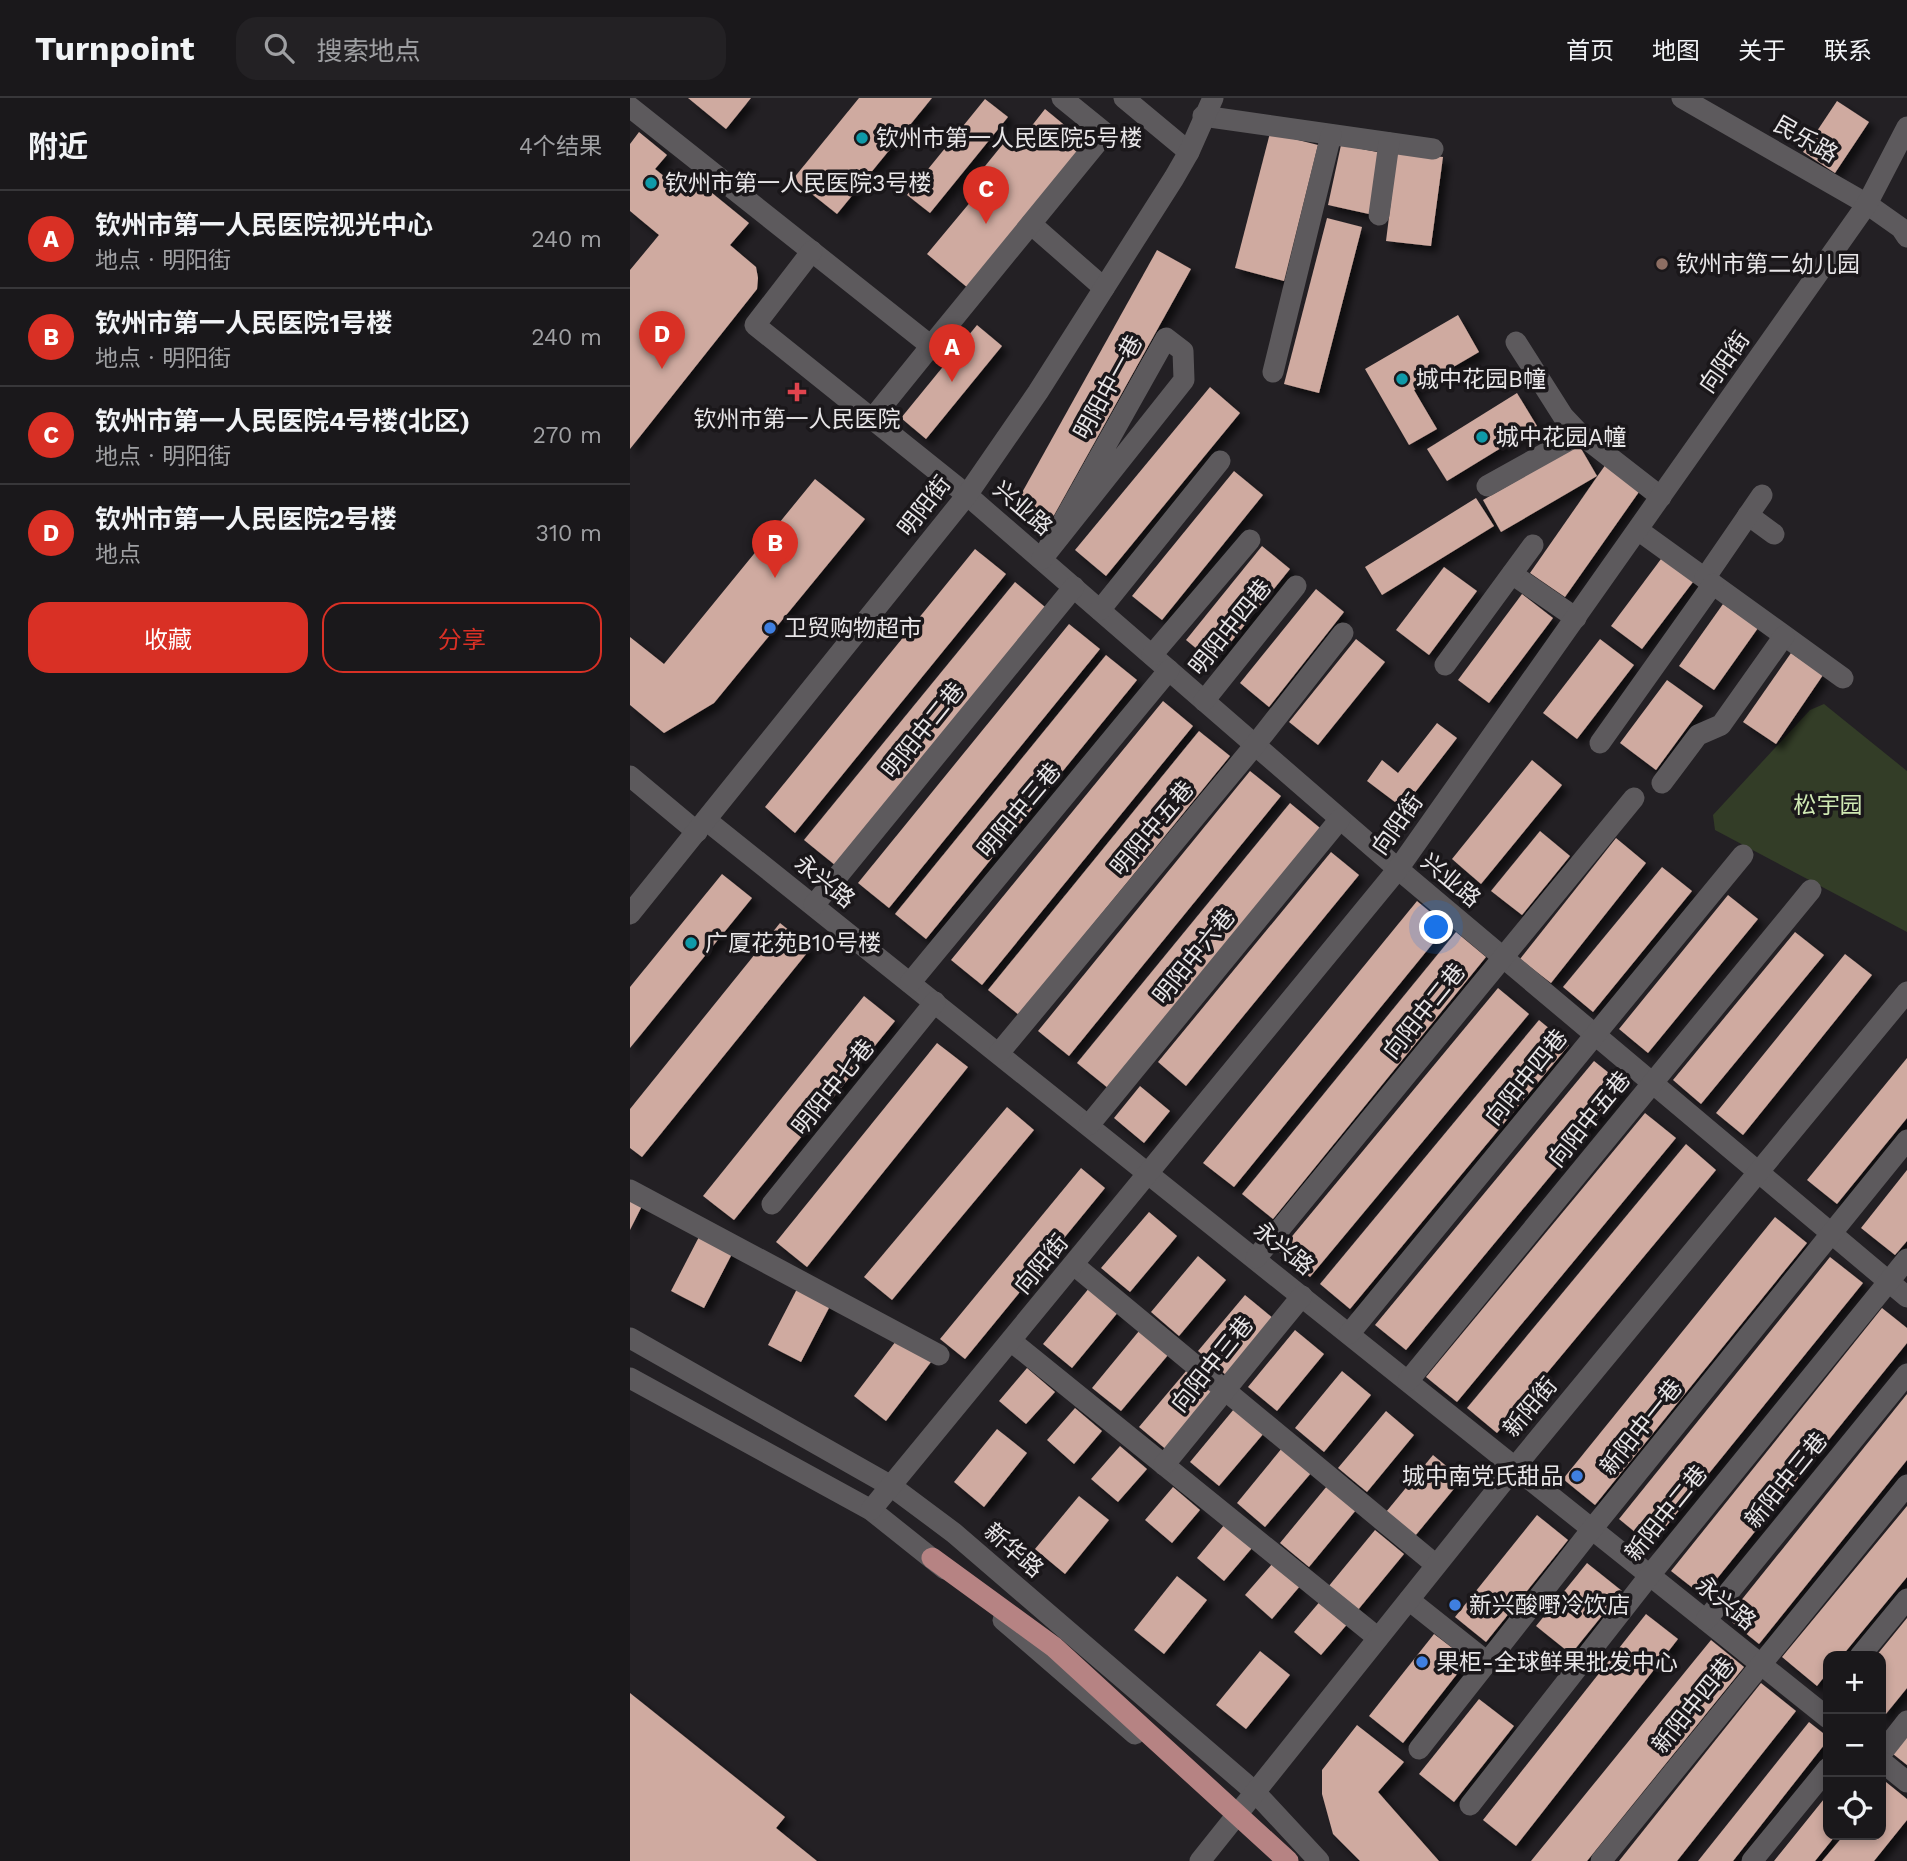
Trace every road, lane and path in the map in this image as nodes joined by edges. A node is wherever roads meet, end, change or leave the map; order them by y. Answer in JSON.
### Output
{"nodes":[{"id":1,"x":1062,"y":98,"type":"edge"},
{"id":2,"x":1124,"y":98,"type":"edge"},
{"id":3,"x":1682,"y":98,"type":"edge"},
{"id":4,"x":630,"y":107,"type":"edge"},
{"id":5,"x":1208,"y":107,"type":"edge"},
{"id":6,"x":1907,"y":127,"type":"edge"},
{"id":7,"x":1331,"y":135,"type":"junction"},
{"id":8,"x":1389,"y":143,"type":"junction"},
{"id":9,"x":1433,"y":149,"type":"dead end"},
{"id":10,"x":1189,"y":152,"type":"junction"},
{"id":11,"x":1867,"y":204,"type":"junction"},
{"id":12,"x":1379,"y":215,"type":"dead end"},
{"id":13,"x":1031,"y":224,"type":"junction"},
{"id":14,"x":1907,"y":237,"type":"edge"},
{"id":15,"x":812,"y":251,"type":"junction"},
{"id":16,"x":1104,"y":288,"type":"junction"},
{"id":17,"x":1516,"y":342,"type":"dead end"},
{"id":18,"x":931,"y":346,"type":"junction"},
{"id":19,"x":1273,"y":372,"type":"dead end"},
{"id":20,"x":872,"y":419,"type":"junction"},
{"id":21,"x":1580,"y":434,"type":"junction"},
{"id":22,"x":1220,"y":461,"type":"dead end"},
{"id":23,"x":1487,"y":486,"type":"dead end"},
{"id":24,"x":967,"y":495,"type":"junction"},
{"id":25,"x":1762,"y":495,"type":"dead end"},
{"id":26,"x":1661,"y":497,"type":"junction"},
{"id":27,"x":1748,"y":515,"type":"junction"},
{"id":28,"x":1638,"y":530,"type":"junction"},
{"id":29,"x":1774,"y":534,"type":"dead end"},
{"id":30,"x":1250,"y":540,"type":"dead end"},
{"id":31,"x":1533,"y":545,"type":"dead end"},
{"id":32,"x":1042,"y":559,"type":"junction"},
{"id":33,"x":1511,"y":574,"type":"junction"},
{"id":34,"x":1709,"y":581,"type":"junction"},
{"id":35,"x":1296,"y":586,"type":"dead end"},
{"id":36,"x":1074,"y":587,"type":"junction"},
{"id":37,"x":1100,"y":610,"type":"junction"},
{"id":38,"x":1576,"y":618,"type":"junction"},
{"id":39,"x":1343,"y":633,"type":"dead end"},
{"id":40,"x":1784,"y":636,"type":"junction"},
{"id":41,"x":1152,"y":655,"type":"junction"},
{"id":42,"x":1445,"y":665,"type":"dead end"},
{"id":43,"x":1169,"y":670,"type":"junction"},
{"id":44,"x":1843,"y":678,"type":"dead end"},
{"id":45,"x":1204,"y":701,"type":"junction"},
{"id":46,"x":1600,"y":743,"type":"dead end"},
{"id":47,"x":1255,"y":745,"type":"junction"},
{"id":48,"x":630,"y":776,"type":"edge"},
{"id":49,"x":1662,"y":783,"type":"dead end"},
{"id":50,"x":1634,"y":798,"type":"dead end"},
{"id":51,"x":1340,"y":819,"type":"junction"},
{"id":52,"x":701,"y":826,"type":"junction"},
{"id":53,"x":1743,"y":855,"type":"dead end"},
{"id":54,"x":1398,"y":869,"type":"junction"},
{"id":55,"x":1811,"y":890,"type":"dead end"},
{"id":56,"x":814,"y":905,"type":"junction"},
{"id":57,"x":630,"y":914,"type":"edge"},
{"id":58,"x":1502,"y":957,"type":"junction"},
{"id":59,"x":910,"y":983,"type":"junction"},
{"id":60,"x":1907,"y":992,"type":"edge"},
{"id":61,"x":935,"y":1002,"type":"junction"},
{"id":62,"x":1595,"y":1034,"type":"junction"},
{"id":63,"x":999,"y":1053,"type":"junction"},
{"id":64,"x":1652,"y":1083,"type":"junction"},
{"id":65,"x":1089,"y":1125,"type":"junction"},
{"id":66,"x":1907,"y":1140,"type":"edge"},
{"id":67,"x":1758,"y":1172,"type":"junction"},
{"id":68,"x":1149,"y":1173,"type":"junction"},
{"id":69,"x":630,"y":1190,"type":"edge"},
{"id":70,"x":772,"y":1204,"type":"dead end"},
{"id":71,"x":1832,"y":1234,"type":"junction"},
{"id":72,"x":1256,"y":1258,"type":"junction"},
{"id":73,"x":1907,"y":1259,"type":"edge"},
{"id":74,"x":1074,"y":1265,"type":"junction"},
{"id":75,"x":1889,"y":1281,"type":"junction"},
{"id":76,"x":1302,"y":1296,"type":"junction"},
{"id":77,"x":1907,"y":1297,"type":"edge"},
{"id":78,"x":1349,"y":1334,"type":"junction"},
{"id":79,"x":630,"y":1338,"type":"edge"},
{"id":80,"x":1011,"y":1341,"type":"junction"},
{"id":81,"x":939,"y":1355,"type":"dead end"},
{"id":82,"x":1907,"y":1374,"type":"edge"},
{"id":83,"x":630,"y":1378,"type":"edge"},
{"id":84,"x":1408,"y":1381,"type":"junction"},
{"id":85,"x":1225,"y":1390,"type":"junction"},
{"id":86,"x":1164,"y":1465,"type":"junction"},
{"id":87,"x":1515,"y":1467,"type":"junction"},
{"id":88,"x":1907,"y":1485,"type":"edge"},
{"id":89,"x":891,"y":1486,"type":"junction"},
{"id":90,"x":871,"y":1510,"type":"junction"},
{"id":91,"x":1592,"y":1528,"type":"junction"},
{"id":92,"x":932,"y":1558,"type":"junction"},
{"id":93,"x":1436,"y":1565,"type":"junction"},
{"id":94,"x":1650,"y":1575,"type":"junction"},
{"id":95,"x":1907,"y":1599,"type":"edge"},
{"id":96,"x":1409,"y":1600,"type":"junction"},
{"id":97,"x":1706,"y":1620,"type":"junction"},
{"id":98,"x":1378,"y":1638,"type":"junction"},
{"id":99,"x":1864,"y":1651,"type":"edge"},
{"id":100,"x":1487,"y":1662,"type":"junction"},
{"id":101,"x":1760,"y":1664,"type":"junction"},
{"id":102,"x":1823,"y":1707,"type":"edge"},
{"id":103,"x":1907,"y":1721,"type":"edge"},
{"id":104,"x":1886,"y":1748,"type":"edge"},
{"id":105,"x":1419,"y":1749,"type":"dead end"},
{"id":106,"x":1886,"y":1765,"type":"edge"},
{"id":107,"x":1823,"y":1774,"type":"edge"},
{"id":108,"x":1907,"y":1782,"type":"edge"},
{"id":109,"x":1255,"y":1792,"type":"junction"},
{"id":110,"x":1470,"y":1805,"type":"dead end"},
{"id":111,"x":1233,"y":1820,"type":"junction"},
{"id":112,"x":1200,"y":1861,"type":"edge"},
{"id":113,"x":1273,"y":1861,"type":"edge"},
{"id":114,"x":1288,"y":1861,"type":"edge"},
{"id":115,"x":1319,"y":1861,"type":"edge"},
{"id":116,"x":1601,"y":1861,"type":"edge"},
{"id":117,"x":1752,"y":1861,"type":"edge"}],
"edges":[{"from":1,"to":13,"type":"street"},
{"from":2,"to":10,"type":"street"},
{"from":3,"to":11,"type":"street","name":"民乐路"},
{"from":4,"to":15,"type":"street"},
{"from":5,"to":7,"type":"street"},
{"from":5,"to":10,"type":"street","name":"明阳街"},
{"from":6,"to":11,"type":"street","name":"向阳街"},
{"from":7,"to":8,"type":"street"},
{"from":7,"to":19,"type":"street"},
{"from":8,"to":9,"type":"street"},
{"from":8,"to":12,"type":"street"},
{"from":10,"to":16,"type":"street","name":"明阳街"},
{"from":11,"to":14,"type":"street","name":"民乐路"},
{"from":11,"to":26,"type":"street","name":"向阳街"},
{"from":13,"to":16,"type":"street"},
{"from":13,"to":18,"type":"street"},
{"from":15,"to":18,"type":"street"},
{"from":15,"to":20,"type":"street","name":"兴业路"},
{"from":16,"to":24,"type":"street","name":"明阳街"},
{"from":17,"to":21,"type":"street"},
{"from":18,"to":20,"type":"street"},
{"from":20,"to":24,"type":"street","name":"兴业路"},
{"from":21,"to":23,"type":"street"},
{"from":21,"to":26,"type":"street"},
{"from":22,"to":37,"type":"street"},
{"from":24,"to":32,"type":"street","name":"兴业路"},
{"from":24,"to":52,"type":"street","name":"明阳街"},
{"from":25,"to":27,"type":"street"},
{"from":26,"to":28,"type":"street","name":"向阳街"},
{"from":27,"to":29,"type":"street"},
{"from":27,"to":34,"type":"street"},
{"from":28,"to":34,"type":"street"},
{"from":28,"to":38,"type":"street","name":"向阳街"},
{"from":30,"to":41,"type":"street"},
{"from":31,"to":33,"type":"street"},
{"from":32,"to":32,"type":"street","name":"明阳中一巷"},
{"from":32,"to":36,"type":"street","name":"兴业路"},
{"from":33,"to":38,"type":"street"},
{"from":33,"to":42,"type":"street"},
{"from":34,"to":40,"type":"street"},
{"from":34,"to":46,"type":"street"},
{"from":35,"to":45,"type":"street","name":"明阳中四巷"},
{"from":36,"to":37,"type":"street","name":"兴业路"},
{"from":36,"to":56,"type":"street","name":"明阳中二巷"},
{"from":37,"to":41,"type":"street","name":"兴业路"},
{"from":38,"to":54,"type":"street","name":"向阳街"},
{"from":39,"to":47,"type":"street","name":"明阳中五巷"},
{"from":40,"to":44,"type":"street"},
{"from":40,"to":49,"type":"street"},
{"from":41,"to":43,"type":"street","name":"兴业路"},
{"from":43,"to":45,"type":"street","name":"兴业路"},
{"from":43,"to":59,"type":"street","name":"明阳中三巷"},
{"from":45,"to":47,"type":"street","name":"兴业路"},
{"from":47,"to":51,"type":"street","name":"兴业路"},
{"from":47,"to":63,"type":"street","name":"明阳中五巷"},
{"from":48,"to":52,"type":"street","name":"永兴路"},
{"from":50,"to":58,"type":"street","name":"向阳中二巷"},
{"from":51,"to":54,"type":"street","name":"兴业路"},
{"from":51,"to":65,"type":"street","name":"明阳中六巷"},
{"from":52,"to":56,"type":"street","name":"永兴路"},
{"from":52,"to":57,"type":"street","name":"明阳街"},
{"from":53,"to":62,"type":"street","name":"向阳中四巷"},
{"from":54,"to":58,"type":"street","name":"兴业路"},
{"from":54,"to":68,"type":"street","name":"向阳街"},
{"from":55,"to":64,"type":"street","name":"向阳中五巷"},
{"from":56,"to":59,"type":"street","name":"永兴路"},
{"from":58,"to":62,"type":"street","name":"兴业路"},
{"from":58,"to":72,"type":"street","name":"向阳中二巷"},
{"from":59,"to":61,"type":"street","name":"永兴路"},
{"from":60,"to":67,"type":"street","name":"新阳街"},
{"from":61,"to":63,"type":"street","name":"永兴路"},
{"from":61,"to":70,"type":"street","name":"明阳中七巷"},
{"from":62,"to":64,"type":"street","name":"兴业路"},
{"from":62,"to":78,"type":"street","name":"向阳中四巷"},
{"from":63,"to":65,"type":"street","name":"永兴路"},
{"from":64,"to":67,"type":"street","name":"兴业路"},
{"from":64,"to":84,"type":"street","name":"向阳中五巷"},
{"from":65,"to":68,"type":"street","name":"永兴路"},
{"from":66,"to":71,"type":"street","name":"新阳中一巷"},
{"from":67,"to":71,"type":"street","name":"兴业路"},
{"from":67,"to":87,"type":"street","name":"新阳街"},
{"from":68,"to":72,"type":"street","name":"永兴路"},
{"from":68,"to":74,"type":"street","name":"向阳街"},
{"from":69,"to":81,"type":"street"},
{"from":71,"to":75,"type":"street","name":"兴业路"},
{"from":71,"to":91,"type":"street","name":"新阳中一巷"},
{"from":72,"to":76,"type":"street","name":"永兴路"},
{"from":73,"to":75,"type":"street","name":"新阳中二巷"},
{"from":74,"to":80,"type":"street","name":"向阳街"},
{"from":74,"to":85,"type":"street"},
{"from":75,"to":77,"type":"street","name":"兴业路"},
{"from":75,"to":94,"type":"street","name":"新阳中二巷"},
{"from":76,"to":78,"type":"street","name":"永兴路"},
{"from":76,"to":85,"type":"street","name":"向阳中三巷"},
{"from":78,"to":84,"type":"street","name":"永兴路"},
{"from":79,"to":89,"type":"street","name":"新华路"},
{"from":80,"to":86,"type":"street"},
{"from":80,"to":89,"type":"street","name":"向阳街"},
{"from":82,"to":97,"type":"street","name":"新阳中三巷"},
{"from":83,"to":90,"type":"street"},
{"from":84,"to":87,"type":"street","name":"永兴路"},
{"from":85,"to":86,"type":"street","name":"向阳中三巷"},
{"from":85,"to":93,"type":"street"},
{"from":86,"to":98,"type":"street"},
{"from":87,"to":91,"type":"street","name":"永兴路"},
{"from":87,"to":93,"type":"street","name":"新阳街"},
{"from":88,"to":101,"type":"street","name":"新阳中四巷"},
{"from":89,"to":90,"type":"street","name":"向阳街"},
{"from":89,"to":109,"type":"street","name":"新华路"},
{"from":90,"to":92,"type":"street"},
{"from":91,"to":94,"type":"street","name":"永兴路"},
{"from":91,"to":100,"type":"street","name":"新阳中一巷"},
{"from":92,"to":111,"type":"street"},
{"from":92,"to":114,"type":"main road"},
{"from":93,"to":96,"type":"street","name":"新阳街"},
{"from":94,"to":97,"type":"street","name":"永兴路"},
{"from":94,"to":110,"type":"street","name":"新阳中二巷"},
{"from":95,"to":99,"type":"street"},
{"from":96,"to":98,"type":"street","name":"新阳街"},
{"from":96,"to":100,"type":"street"},
{"from":97,"to":101,"type":"street","name":"永兴路"},
{"from":98,"to":109,"type":"street","name":"新阳街"},
{"from":100,"to":105,"type":"street","name":"新阳中一巷"},
{"from":101,"to":102,"type":"street","name":"永兴路"},
{"from":101,"to":116,"type":"street","name":"新阳中四巷"},
{"from":103,"to":104,"type":"street"},
{"from":106,"to":108,"type":"street"},
{"from":107,"to":117,"type":"street"},
{"from":109,"to":111,"type":"street","name":"新阳街"},
{"from":109,"to":115,"type":"street","name":"新华路"},
{"from":111,"to":112,"type":"street","name":"新阳街"},
{"from":111,"to":113,"type":"street"}]}
